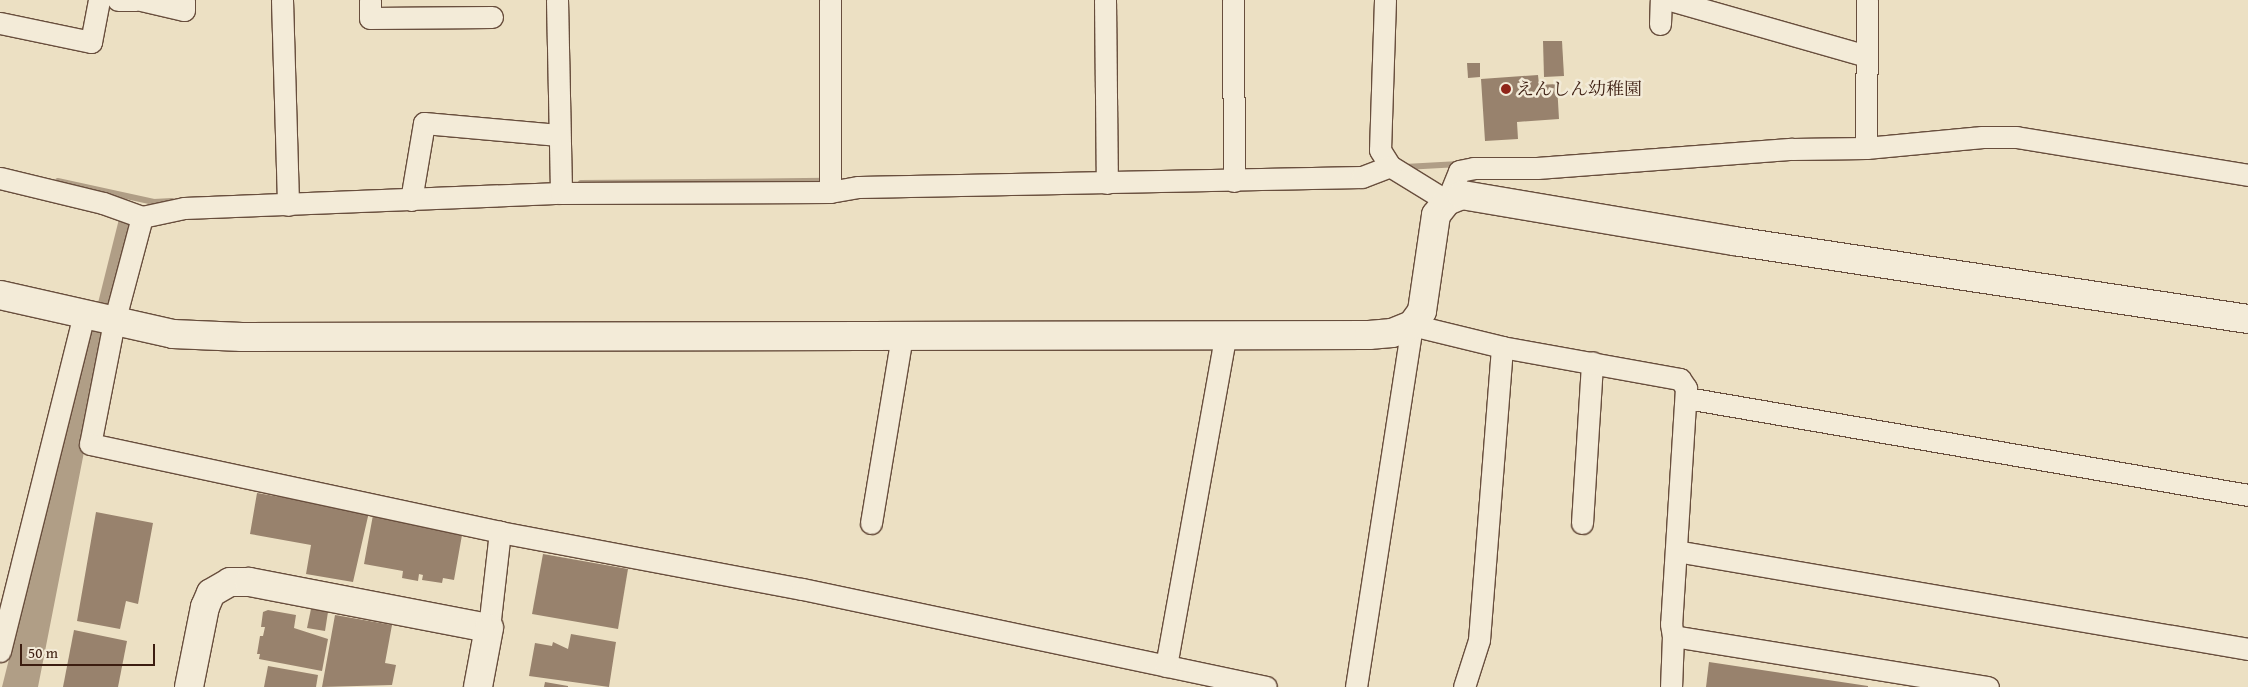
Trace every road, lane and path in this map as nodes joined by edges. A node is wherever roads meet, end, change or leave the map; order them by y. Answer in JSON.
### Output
{"nodes":[{"id":1,"x":99,"y":0,"type":"edge"},
{"id":2,"x":118,"y":0,"type":"edge"},
{"id":3,"x":136,"y":0,"type":"edge"},
{"id":4,"x":141,"y":0,"type":"edge"},
{"id":5,"x":184,"y":0,"type":"edge"},
{"id":6,"x":268,"y":0,"type":"edge"},
{"id":7,"x":282,"y":0,"type":"edge"},
{"id":8,"x":370,"y":0,"type":"edge"},
{"id":9,"x":557,"y":0,"type":"edge"},
{"id":10,"x":830,"y":0,"type":"edge"},
{"id":11,"x":1105,"y":0,"type":"edge"},
{"id":12,"x":1233,"y":0,"type":"edge"},
{"id":13,"x":1385,"y":0,"type":"edge"},
{"id":14,"x":1661,"y":0,"type":"edge"},
{"id":15,"x":1670,"y":0,"type":"edge"},
{"id":16,"x":1867,"y":0,"type":"edge"},
{"id":17,"x":492,"y":17,"type":"dead end"},
{"id":18,"x":0,"y":23,"type":"edge"},
{"id":19,"x":1660,"y":24,"type":"dead end"},
{"id":20,"x":268,"y":29,"type":"dead end"},
{"id":21,"x":1866,"y":56,"type":"junction"},
{"id":22,"x":558,"y":135,"type":"junction"},
{"id":23,"x":1866,"y":148,"type":"junction"},
{"id":24,"x":1390,"y":166,"type":"junction"},
{"id":25,"x":2248,"y":175,"type":"edge"},
{"id":26,"x":0,"y":178,"type":"edge"},
{"id":27,"x":1234,"y":181,"type":"junction"},
{"id":28,"x":1107,"y":183,"type":"junction"},
{"id":29,"x":830,"y":192,"type":"junction"},
{"id":30,"x":561,"y":193,"type":"junction"},
{"id":31,"x":411,"y":200,"type":"junction"},
{"id":32,"x":1447,"y":201,"type":"junction"},
{"id":33,"x":288,"y":204,"type":"junction"},
{"id":34,"x":142,"y":217,"type":"junction"},
{"id":35,"x":0,"y":296,"type":"edge"},
{"id":36,"x":96,"y":317,"type":"junction"},
{"id":37,"x":2248,"y":319,"type":"edge"},
{"id":38,"x":1412,"y":325,"type":"junction"},
{"id":39,"x":902,"y":336,"type":"junction"},
{"id":40,"x":1225,"y":337,"type":"junction"},
{"id":41,"x":1502,"y":348,"type":"junction"},
{"id":42,"x":1592,"y":362,"type":"junction"},
{"id":43,"x":1687,"y":398,"type":"junction"},
{"id":44,"x":2248,"y":495,"type":"edge"},
{"id":45,"x":871,"y":523,"type":"dead end"},
{"id":46,"x":1582,"y":523,"type":"dead end"},
{"id":47,"x":500,"y":532,"type":"junction"},
{"id":48,"x":1676,"y":551,"type":"junction"},
{"id":49,"x":489,"y":628,"type":"junction"},
{"id":50,"x":1674,"y":636,"type":"junction"},
{"id":51,"x":2248,"y":649,"type":"edge"},
{"id":52,"x":0,"y":651,"type":"edge"},
{"id":53,"x":1166,"y":666,"type":"junction"},
{"id":54,"x":189,"y":687,"type":"edge"},
{"id":55,"x":478,"y":687,"type":"edge"},
{"id":56,"x":1266,"y":687,"type":"edge"},
{"id":57,"x":1356,"y":687,"type":"edge"},
{"id":58,"x":1464,"y":687,"type":"edge"},
{"id":59,"x":1671,"y":687,"type":"edge"},
{"id":60,"x":1988,"y":687,"type":"edge"}],
"edges":[{"from":1,"to":18,"type":"street"},
{"from":2,"to":3,"type":"street"},
{"from":4,"to":5,"type":"street"},
{"from":6,"to":20,"type":"street"},
{"from":7,"to":33,"type":"street"},
{"from":8,"to":17,"type":"street"},
{"from":9,"to":22,"type":"street"},
{"from":10,"to":29,"type":"street"},
{"from":11,"to":28,"type":"street"},
{"from":12,"to":27,"type":"street"},
{"from":13,"to":24,"type":"street"},
{"from":14,"to":19,"type":"street"},
{"from":15,"to":21,"type":"street"},
{"from":16,"to":21,"type":"street"},
{"from":21,"to":23,"type":"street"},
{"from":22,"to":30,"type":"street"},
{"from":22,"to":31,"type":"street"},
{"from":23,"to":25,"type":"street"},
{"from":23,"to":32,"type":"street"},
{"from":24,"to":27,"type":"street"},
{"from":24,"to":32,"type":"street"},
{"from":26,"to":34,"type":"street"},
{"from":27,"to":28,"type":"street"},
{"from":28,"to":29,"type":"street"},
{"from":29,"to":30,"type":"street"},
{"from":30,"to":31,"type":"street"},
{"from":31,"to":33,"type":"street"},
{"from":32,"to":37,"type":"street"},
{"from":32,"to":38,"type":"street"},
{"from":33,"to":34,"type":"street"},
{"from":34,"to":36,"type":"street"},
{"from":35,"to":36,"type":"street"},
{"from":36,"to":39,"type":"street"},
{"from":36,"to":47,"type":"street"},
{"from":36,"to":52,"type":"street"},
{"from":38,"to":40,"type":"street"},
{"from":38,"to":41,"type":"street"},
{"from":38,"to":57,"type":"street"},
{"from":39,"to":40,"type":"street"},
{"from":39,"to":45,"type":"street"},
{"from":40,"to":53,"type":"street"},
{"from":41,"to":42,"type":"street"},
{"from":41,"to":58,"type":"street"},
{"from":42,"to":43,"type":"street"},
{"from":42,"to":46,"type":"street"},
{"from":43,"to":44,"type":"street"},
{"from":43,"to":48,"type":"street"},
{"from":47,"to":49,"type":"street"},
{"from":47,"to":53,"type":"street"},
{"from":48,"to":50,"type":"street"},
{"from":48,"to":51,"type":"street"},
{"from":49,"to":54,"type":"street"},
{"from":49,"to":55,"type":"street"},
{"from":50,"to":59,"type":"street"},
{"from":50,"to":60,"type":"street"},
{"from":53,"to":56,"type":"street"}]}
